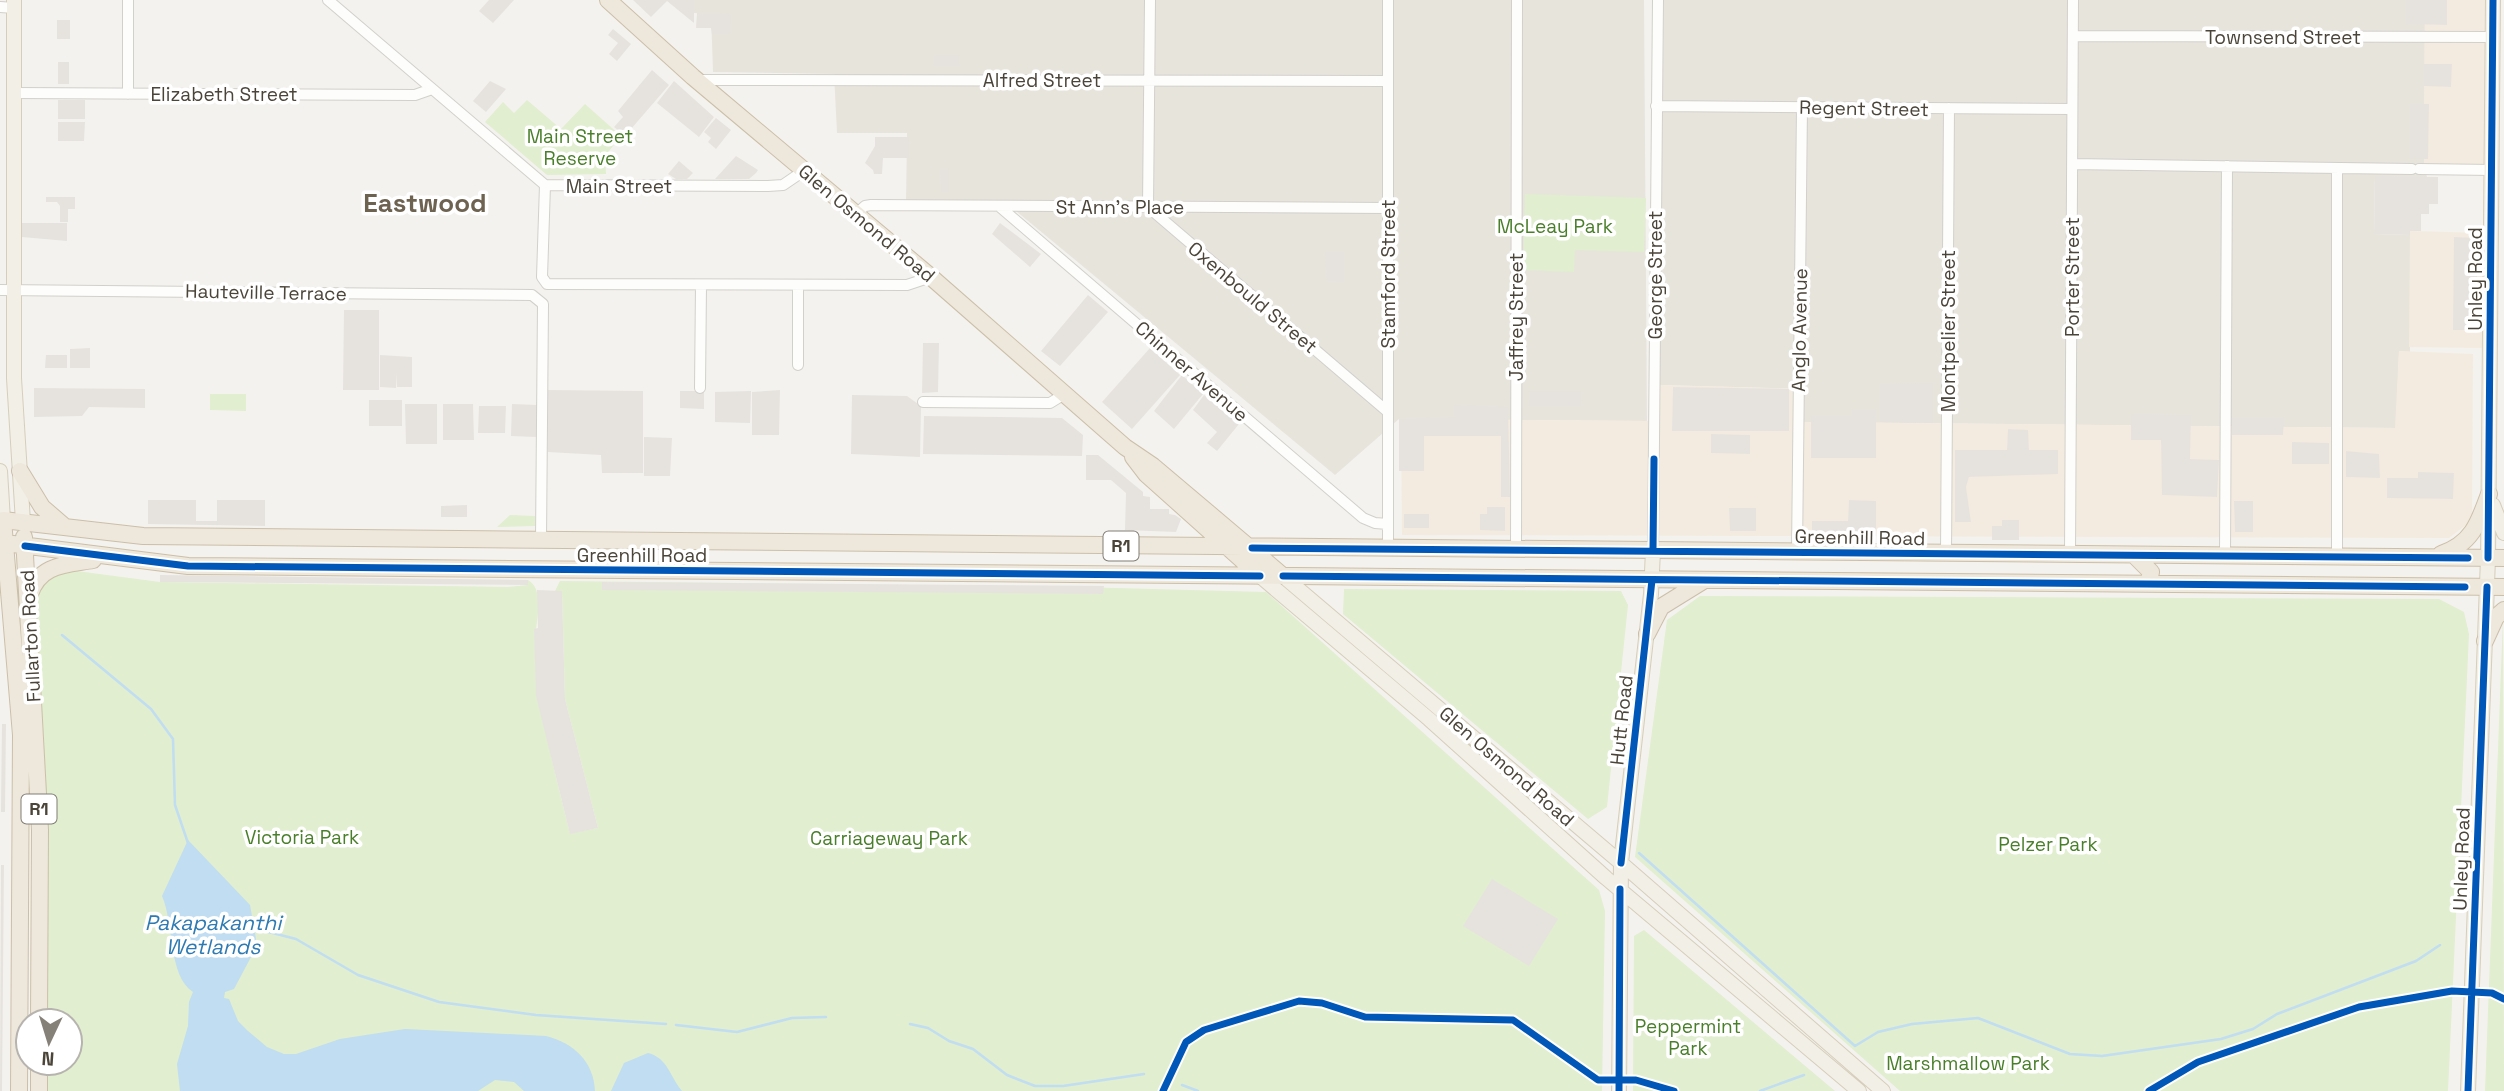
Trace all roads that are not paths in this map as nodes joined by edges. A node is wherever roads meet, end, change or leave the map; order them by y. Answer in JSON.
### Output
{"nodes":[{"id":1,"x":128,"y":0,"type":"edge"},
{"id":2,"x":328,"y":0,"type":"edge"},
{"id":3,"x":608,"y":0,"type":"edge"},
{"id":4,"x":1150,"y":0,"type":"edge"},
{"id":5,"x":1388,"y":0,"type":"edge"},
{"id":6,"x":1517,"y":0,"type":"edge"},
{"id":7,"x":1658,"y":0,"type":"edge"},
{"id":8,"x":2073,"y":0,"type":"edge"},
{"id":9,"x":2493,"y":0,"type":"edge"},
{"id":10,"x":10,"y":5,"type":"edge"},
{"id":11,"x":2073,"y":36,"type":"junction"},
{"id":12,"x":2492,"y":37,"type":"junction"},
{"id":13,"x":697,"y":80,"type":"junction"},
{"id":14,"x":1149,"y":80,"type":"junction"},
{"id":15,"x":1388,"y":80,"type":"junction"},
{"id":16,"x":432,"y":89,"type":"junction"},
{"id":17,"x":14,"y":93,"type":"junction"},
{"id":18,"x":128,"y":94,"type":"junction"},
{"id":19,"x":1656,"y":106,"type":"junction"},
{"id":20,"x":1802,"y":107,"type":"junction"},
{"id":21,"x":1949,"y":108,"type":"junction"},
{"id":22,"x":2072,"y":109,"type":"junction"},
{"id":23,"x":2072,"y":164,"type":"junction"},
{"id":24,"x":2227,"y":166,"type":"junction"},
{"id":25,"x":2337,"y":168,"type":"junction"},
{"id":26,"x":805,"y":170,"type":"junction"},
{"id":27,"x":2491,"y":170,"type":"junction"},
{"id":28,"x":545,"y":185,"type":"junction"},
{"id":29,"x":1000,"y":206,"type":"junction"},
{"id":30,"x":1148,"y":207,"type":"junction"},
{"id":31,"x":1388,"y":208,"type":"junction"},
{"id":32,"x":856,"y":214,"type":"junction"},
{"id":33,"x":931,"y":277,"type":"junction"},
{"id":34,"x":701,"y":285,"type":"junction"},
{"id":35,"x":799,"y":285,"type":"junction"},
{"id":36,"x":7,"y":290,"type":"edge"},
{"id":37,"x":799,"y":365,"type":"dead end"},
{"id":38,"x":700,"y":388,"type":"dead end"},
{"id":39,"x":1063,"y":395,"type":"junction"},
{"id":40,"x":923,"y":401,"type":"dead end"},
{"id":41,"x":1388,"y":412,"type":"junction"},
{"id":42,"x":1125,"y":447,"type":"junction"},
{"id":43,"x":0,"y":471,"type":"edge"},
{"id":44,"x":20,"y":471,"type":"junction"},
{"id":45,"x":0,"y":487,"type":"edge"},
{"id":46,"x":2489,"y":494,"type":"junction"},
{"id":47,"x":1187,"y":509,"type":"junction"},
{"id":48,"x":2,"y":520,"type":"edge"},
{"id":49,"x":23,"y":522,"type":"junction"},
{"id":50,"x":1388,"y":524,"type":"junction"},
{"id":51,"x":66,"y":527,"type":"junction"},
{"id":52,"x":2504,"y":533,"type":"edge"},
{"id":53,"x":541,"y":540,"type":"junction"},
{"id":54,"x":3,"y":543,"type":"edge"},
{"id":55,"x":25,"y":545,"type":"junction"},
{"id":56,"x":1185,"y":547,"type":"junction"},
{"id":57,"x":1228,"y":548,"type":"junction"},
{"id":58,"x":1252,"y":548,"type":"junction"},
{"id":59,"x":1388,"y":549,"type":"junction"},
{"id":60,"x":1516,"y":550,"type":"junction"},
{"id":61,"x":1653,"y":550,"type":"junction"},
{"id":62,"x":1737,"y":551,"type":"junction"},
{"id":63,"x":1797,"y":552,"type":"junction"},
{"id":64,"x":1946,"y":554,"type":"junction"},
{"id":65,"x":1980,"y":554,"type":"junction"},
{"id":66,"x":2070,"y":555,"type":"junction"},
{"id":67,"x":2135,"y":556,"type":"junction"},
{"id":68,"x":2182,"y":556,"type":"junction"},
{"id":69,"x":2225,"y":556,"type":"junction"},
{"id":70,"x":2337,"y":557,"type":"junction"},
{"id":71,"x":109,"y":558,"type":"junction"},
{"id":72,"x":2384,"y":558,"type":"junction"},
{"id":73,"x":2429,"y":558,"type":"junction"},
{"id":74,"x":2496,"y":558,"type":"edge"},
{"id":75,"x":1260,"y":576,"type":"junction"},
{"id":76,"x":1283,"y":576,"type":"junction"},
{"id":77,"x":1516,"y":579,"type":"junction"},
{"id":78,"x":1653,"y":580,"type":"junction"},
{"id":79,"x":1705,"y":580,"type":"junction"},
{"id":80,"x":1741,"y":581,"type":"junction"},
{"id":81,"x":1981,"y":583,"type":"junction"},
{"id":82,"x":2148,"y":584,"type":"junction"},
{"id":83,"x":2196,"y":584,"type":"junction"},
{"id":84,"x":2400,"y":586,"type":"junction"},
{"id":85,"x":2496,"y":587,"type":"edge"},
{"id":86,"x":29,"y":597,"type":"junction"},
{"id":87,"x":2504,"y":610,"type":"edge"},
{"id":88,"x":1647,"y":634,"type":"junction"},
{"id":89,"x":2485,"y":641,"type":"junction"},
{"id":90,"x":1621,"y":863,"type":"junction"},
{"id":91,"x":1620,"y":889,"type":"junction"},
{"id":92,"x":39,"y":1007,"type":"edge"},
{"id":93,"x":19,"y":1091,"type":"edge"},
{"id":94,"x":1619,"y":1091,"type":"edge"},
{"id":95,"x":1859,"y":1091,"type":"edge"},
{"id":96,"x":1883,"y":1091,"type":"edge"},
{"id":97,"x":2468,"y":1091,"type":"edge"}],
"edges":[{"from":1,"to":18,"type":"street"},
{"from":2,"to":16,"type":"street","name":"Main Street"},
{"from":3,"to":13,"type":"highway","name":"Glen Osmond Road"},
{"from":4,"to":14,"type":"street"},
{"from":5,"to":15,"type":"street","name":"Stamford Street"},
{"from":6,"to":60,"type":"street","name":"Jaffrey Street"},
{"from":7,"to":19,"type":"street","name":"George Street"},
{"from":8,"to":11,"type":"street","name":"Porter Street"},
{"from":9,"to":12,"type":"main road","name":"Unley Road"},
{"from":10,"to":17,"type":"main road","name":"Fullarton Road"},
{"from":11,"to":12,"type":"street","name":"Townsend Street"},
{"from":11,"to":22,"type":"street","name":"Porter Street"},
{"from":12,"to":27,"type":"main road","name":"Unley Road"},
{"from":13,"to":14,"type":"street","name":"Alfred Street"},
{"from":13,"to":26,"type":"highway","name":"Glen Osmond Road"},
{"from":14,"to":15,"type":"street","name":"Alfred Street"},
{"from":14,"to":30,"type":"street"},
{"from":15,"to":31,"type":"street","name":"Stamford Street"},
{"from":16,"to":18,"type":"street","name":"Elizabeth Street"},
{"from":16,"to":28,"type":"street","name":"Main Street"},
{"from":17,"to":18,"type":"street","name":"Elizabeth Street"},
{"from":17,"to":36,"type":"main road","name":"Fullarton Road"},
{"from":19,"to":20,"type":"street","name":"Regent Street"},
{"from":19,"to":61,"type":"street","name":"George Street"},
{"from":20,"to":21,"type":"street","name":"Regent Street"},
{"from":20,"to":63,"type":"street","name":"Anglo Avenue"},
{"from":21,"to":22,"type":"street","name":"Regent Street"},
{"from":21,"to":64,"type":"street","name":"Montpelier Street"},
{"from":22,"to":23,"type":"street","name":"Porter Street"},
{"from":23,"to":24,"type":"street"},
{"from":23,"to":66,"type":"street","name":"Porter Street"},
{"from":24,"to":25,"type":"street"},
{"from":24,"to":69,"type":"street"},
{"from":25,"to":27,"type":"street"},
{"from":25,"to":70,"type":"street"},
{"from":26,"to":28,"type":"street","name":"Main Street"},
{"from":26,"to":32,"type":"highway","name":"Glen Osmond Road"},
{"from":27,"to":46,"type":"main road","name":"Unley Road"},
{"from":28,"to":34,"type":"street"},
{"from":29,"to":30,"type":"street","name":"St Ann's Place"},
{"from":29,"to":32,"type":"street","name":"St Ann's Place"},
{"from":29,"to":50,"type":"street","name":"Chinner Avenue"},
{"from":30,"to":31,"type":"street","name":"St Ann's Place"},
{"from":30,"to":41,"type":"street","name":"Oxenbould Street"},
{"from":31,"to":41,"type":"street","name":"Stamford Street"},
{"from":32,"to":33,"type":"highway","name":"Glen Osmond Road"},
{"from":33,"to":35,"type":"street"},
{"from":33,"to":39,"type":"highway","name":"Glen Osmond Road"},
{"from":34,"to":35,"type":"street"},
{"from":34,"to":38,"type":"street"},
{"from":35,"to":37,"type":"street"},
{"from":36,"to":44,"type":"main road","name":"Fullarton Road"},
{"from":36,"to":53,"type":"street","name":"Hauteville Terrace"},
{"from":39,"to":40,"type":"street"},
{"from":39,"to":42,"type":"highway","name":"Glen Osmond Road"},
{"from":41,"to":50,"type":"street","name":"Stamford Street"},
{"from":42,"to":47,"type":"highway","name":"Glen Osmond Road"},
{"from":42,"to":58,"type":"highway","name":"Glen Osmond Road"},
{"from":43,"to":45,"type":"main road","name":"Fullarton Road"},
{"from":44,"to":49,"type":"main road","name":"Fullarton Road"},
{"from":44,"to":51,"type":"highway"},
{"from":45,"to":48,"type":"main road","name":"Fullarton Road"},
{"from":46,"to":52,"type":"main road"},
{"from":46,"to":73,"type":"highway"},
{"from":46,"to":74,"type":"main road","name":"Unley Road"},
{"from":47,"to":56,"type":"highway"},
{"from":47,"to":57,"type":"highway","name":"Glen Osmond Road"},
{"from":48,"to":49,"type":"highway","name":"Greenhill Road","number":"R1"},
{"from":48,"to":54,"type":"highway","name":"Fullarton Road","number":"R1"},
{"from":49,"to":51,"type":"highway","name":"Greenhill Road","number":"R1"},
{"from":49,"to":55,"type":"highway","name":"Fullarton Road"},
{"from":50,"to":59,"type":"street","name":"Stamford Street"},
{"from":51,"to":53,"type":"highway","name":"Greenhill Road","number":"R1"},
{"from":53,"to":56,"type":"highway","name":"Greenhill Road","number":"R1"},
{"from":54,"to":55,"type":"highway","name":"Greenhill Road"},
{"from":54,"to":93,"type":"highway","name":"Fullarton Road","number":"R1"},
{"from":55,"to":71,"type":"highway","name":"Greenhill Road"},
{"from":55,"to":86,"type":"highway","name":"Fullarton Road","number":"R1"},
{"from":56,"to":57,"type":"highway","name":"Greenhill Road","number":"R1"},
{"from":57,"to":58,"type":"highway","name":"Greenhill Road","number":"R1"},
{"from":57,"to":75,"type":"highway","name":"Glen Osmond Road"},
{"from":58,"to":59,"type":"highway","name":"Greenhill Road","number":"R1"},
{"from":58,"to":76,"type":"highway","name":"Glen Osmond Road"},
{"from":59,"to":60,"type":"highway","name":"Greenhill Road","number":"R1"},
{"from":60,"to":61,"type":"highway","name":"Greenhill Road","number":"R1"},
{"from":60,"to":77,"type":"highway"},
{"from":61,"to":62,"type":"highway","name":"Greenhill Road","number":"R1"},
{"from":61,"to":78,"type":"main road","name":"Hutt Road"},
{"from":62,"to":63,"type":"highway","name":"Greenhill Road","number":"R1"},
{"from":62,"to":80,"type":"highway"},
{"from":63,"to":64,"type":"highway","name":"Greenhill Road","number":"R1"},
{"from":64,"to":65,"type":"highway","name":"Greenhill Road","number":"R1"},
{"from":65,"to":66,"type":"highway","name":"Greenhill Road","number":"R1"},
{"from":65,"to":81,"type":"highway"},
{"from":66,"to":67,"type":"highway","name":"Greenhill Road","number":"R1"},
{"from":67,"to":68,"type":"highway","name":"Greenhill Road","number":"R1"},
{"from":67,"to":82,"type":"highway"},
{"from":68,"to":69,"type":"highway","name":"Greenhill Road","number":"R1"},
{"from":68,"to":83,"type":"highway"},
{"from":69,"to":70,"type":"highway","name":"Greenhill Road","number":"R1"},
{"from":70,"to":72,"type":"highway","name":"Greenhill Road","number":"R1"},
{"from":71,"to":75,"type":"highway","name":"Greenhill Road","number":"R1"},
{"from":71,"to":86,"type":"highway","number":"R1"},
{"from":72,"to":73,"type":"highway","name":"Greenhill Road","number":"R1"},
{"from":72,"to":84,"type":"highway"},
{"from":73,"to":74,"type":"highway","name":"Greenhill Road","number":"R1"},
{"from":74,"to":85,"type":"main road","name":"Unley Road"},
{"from":75,"to":76,"type":"highway","name":"Greenhill Road","number":"R1"},
{"from":75,"to":91,"type":"main road","name":"Glen Osmond Road"},
{"from":76,"to":77,"type":"highway","name":"Greenhill Road","number":"R1"},
{"from":76,"to":90,"type":"main road","name":"Glen Osmond Road"},
{"from":77,"to":78,"type":"highway","name":"Greenhill Road","number":"R1"},
{"from":78,"to":79,"type":"highway","name":"Greenhill Road","number":"R1"},
{"from":78,"to":88,"type":"main road","name":"Hutt Road"},
{"from":79,"to":80,"type":"highway","name":"Greenhill Road","number":"R1"},
{"from":79,"to":88,"type":"highway"},
{"from":80,"to":81,"type":"highway","name":"Greenhill Road","number":"R1"},
{"from":81,"to":82,"type":"highway","name":"Greenhill Road","number":"R1"},
{"from":82,"to":83,"type":"highway","name":"Greenhill Road","number":"R1"},
{"from":83,"to":84,"type":"highway","name":"Greenhill Road","number":"R1"},
{"from":84,"to":85,"type":"highway","name":"Greenhill Road","number":"R1"},
{"from":85,"to":89,"type":"main road","name":"Unley Road"},
{"from":86,"to":92,"type":"highway","name":"Fullarton Road","number":"R1"},
{"from":87,"to":89,"type":"highway"},
{"from":88,"to":90,"type":"main road","name":"Hutt Road"},
{"from":89,"to":97,"type":"main road","name":"Unley Road"},
{"from":90,"to":91,"type":"main road","name":"Hutt Road"},
{"from":90,"to":96,"type":"main road","name":"Glen Osmond Road"},
{"from":91,"to":94,"type":"main road","name":"Hutt Road"},
{"from":91,"to":95,"type":"main road","name":"Glen Osmond Road"}]}
